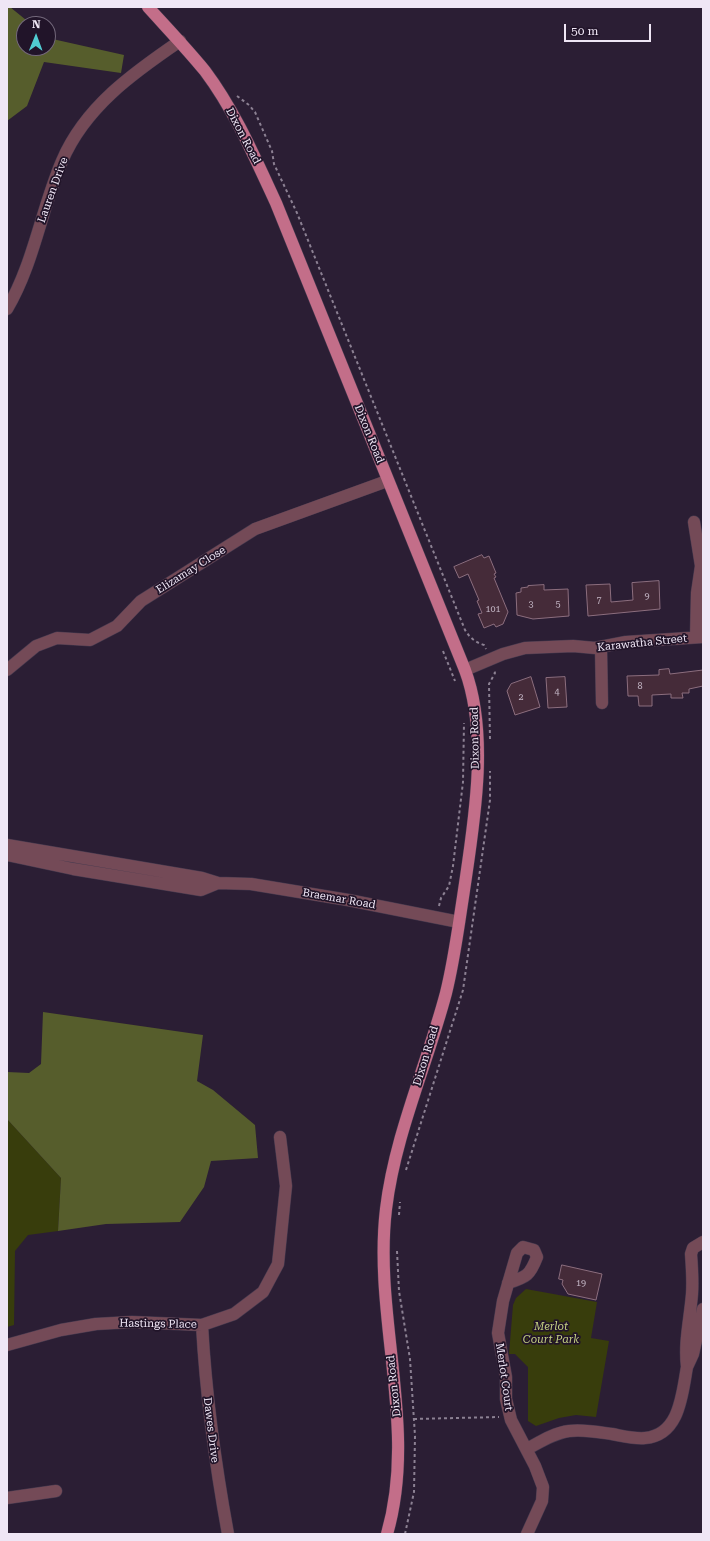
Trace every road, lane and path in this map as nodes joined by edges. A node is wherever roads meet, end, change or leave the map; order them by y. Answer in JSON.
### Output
{"nodes":[{"id":1,"x":148,"y":7,"type":"edge"},
{"id":2,"x":180,"y":41,"type":"junction"},
{"id":3,"x":217,"y":90,"type":"junction"},
{"id":4,"x":7,"y":309,"type":"edge"},
{"id":5,"x":387,"y":480,"type":"junction"},
{"id":6,"x":694,"y":522,"type":"dead end"},
{"id":7,"x":699,"y":637,"type":"edge"},
{"id":8,"x":601,"y":648,"type":"junction"},
{"id":9,"x":486,"y":649,"type":"dead end"},
{"id":10,"x":443,"y":651,"type":"dead end"},
{"id":11,"x":7,"y":670,"type":"edge"},
{"id":12,"x":465,"y":670,"type":"junction"},
{"id":13,"x":494,"y":670,"type":"dead end"},
{"id":14,"x":456,"y":686,"type":"dead end"},
{"id":15,"x":602,"y":703,"type":"dead end"},
{"id":16,"x":464,"y":719,"type":"dead end"},
{"id":17,"x":490,"y":746,"type":"dead end"},
{"id":18,"x":490,"y":769,"type":"dead end"},
{"id":19,"x":7,"y":845,"type":"edge"},
{"id":20,"x":7,"y":855,"type":"edge"},
{"id":21,"x":218,"y":883,"type":"junction"},
{"id":22,"x":439,"y":906,"type":"dead end"},
{"id":23,"x":459,"y":922,"type":"junction"},
{"id":24,"x":280,"y":1137,"type":"dead end"},
{"id":25,"x":406,"y":1171,"type":"dead end"},
{"id":26,"x":400,"y":1201,"type":"dead end"},
{"id":27,"x":398,"y":1216,"type":"dead end"},
{"id":28,"x":703,"y":1242,"type":"edge"},
{"id":29,"x":396,"y":1245,"type":"dead end"},
{"id":30,"x":508,"y":1283,"type":"dead end"},
{"id":31,"x":703,"y":1309,"type":"edge"},
{"id":32,"x":202,"y":1325,"type":"junction"},
{"id":33,"x":7,"y":1345,"type":"edge"},
{"id":34,"x":687,"y":1367,"type":"junction"},
{"id":35,"x":501,"y":1417,"type":"dead end"},
{"id":36,"x":414,"y":1419,"type":"junction"},
{"id":37,"x":527,"y":1449,"type":"junction"},
{"id":38,"x":56,"y":1491,"type":"dead end"},
{"id":39,"x":7,"y":1498,"type":"edge"},
{"id":40,"x":228,"y":1534,"type":"edge"},
{"id":41,"x":387,"y":1534,"type":"edge"},
{"id":42,"x":405,"y":1534,"type":"edge"},
{"id":43,"x":527,"y":1534,"type":"edge"}],
"edges":[{"from":1,"to":2,"type":"main road","name":"Dixon Road"},
{"from":2,"to":3,"type":"main road","name":"Dixon Road"},
{"from":2,"to":4,"type":"street","name":"Lauren Drive"},
{"from":3,"to":5,"type":"main road","name":"Dixon Road"},
{"from":3,"to":9,"type":"path"},
{"from":5,"to":11,"type":"street","name":"Elizamay Close"},
{"from":5,"to":12,"type":"main road","name":"Dixon Road"},
{"from":6,"to":7,"type":"street"},
{"from":7,"to":8,"type":"street","name":"Karawatha Street"},
{"from":8,"to":12,"type":"street","name":"Karawatha Street"},
{"from":8,"to":15,"type":"street"},
{"from":10,"to":14,"type":"path"},
{"from":12,"to":23,"type":"main road","name":"Dixon Road"},
{"from":13,"to":17,"type":"path"},
{"from":16,"to":22,"type":"path"},
{"from":18,"to":25,"type":"path"},
{"from":19,"to":21,"type":"street","name":"Braemar Road"},
{"from":20,"to":21,"type":"street","name":"Braemar Road"},
{"from":21,"to":23,"type":"street","name":"Braemar Road"},
{"from":23,"to":41,"type":"main road","name":"Dixon Road"},
{"from":24,"to":32,"type":"street","name":"Hastings Place"},
{"from":26,"to":27,"type":"path"},
{"from":28,"to":34,"type":"street"},
{"from":29,"to":36,"type":"path"},
{"from":30,"to":37,"type":"street","name":"Merlot Court"},
{"from":31,"to":34,"type":"street"},
{"from":32,"to":33,"type":"street","name":"Hastings Place"},
{"from":32,"to":40,"type":"street","name":"Dawes Drive"},
{"from":34,"to":37,"type":"street"},
{"from":35,"to":36,"type":"path"},
{"from":36,"to":42,"type":"path"},
{"from":37,"to":43,"type":"street","name":"Merlot Court"},
{"from":38,"to":39,"type":"street"}]}
